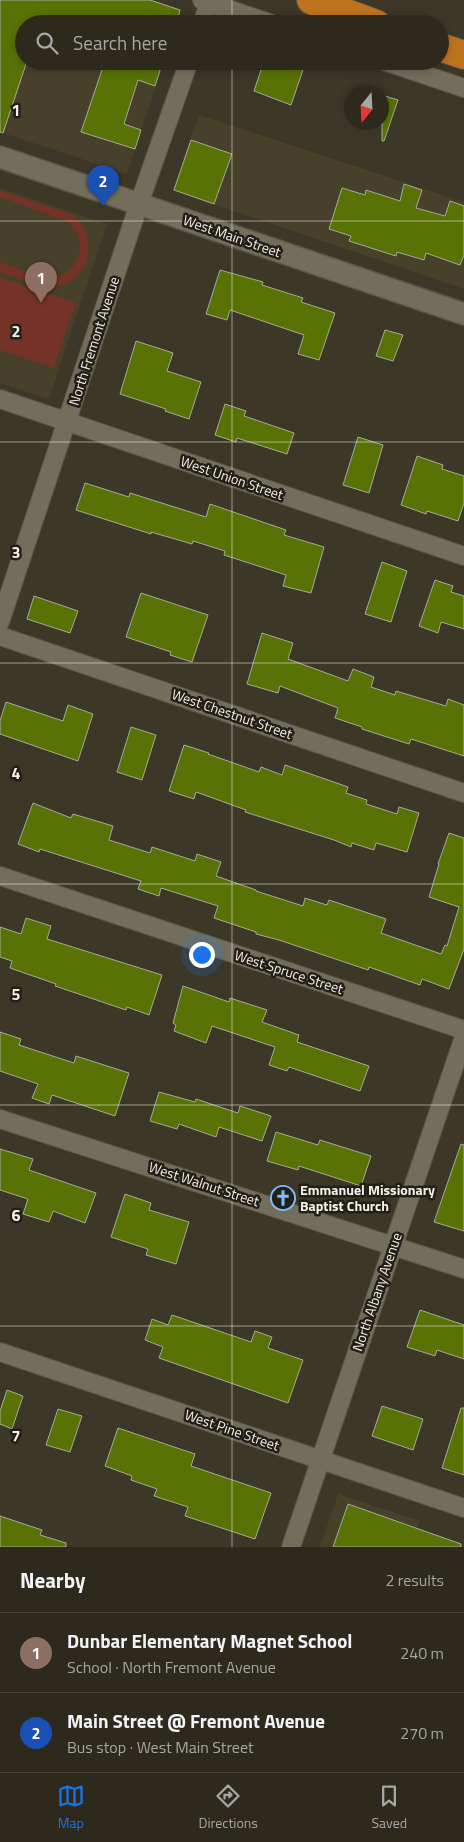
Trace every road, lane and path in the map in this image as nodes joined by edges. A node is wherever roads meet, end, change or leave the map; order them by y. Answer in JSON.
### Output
{"nodes":[{"id":1,"x":311,"y":0,"type":"edge"},
{"id":2,"x":205,"y":1,"type":"edge"},
{"id":3,"x":203,"y":15,"type":"edge"},
{"id":4,"x":246,"y":15,"type":"edge"},
{"id":5,"x":352,"y":15,"type":"edge"},
{"id":6,"x":449,"y":50,"type":"edge"},
{"id":7,"x":464,"y":56,"type":"edge"},
{"id":8,"x":186,"y":70,"type":"edge"},
{"id":9,"x":411,"y":70,"type":"edge"},
{"id":10,"x":464,"y":88,"type":"edge"},
{"id":11,"x":0,"y":157,"type":"edge"},
{"id":12,"x":139,"y":204,"type":"junction"},
{"id":13,"x":464,"y":314,"type":"edge"},
{"id":14,"x":0,"y":399,"type":"edge"},
{"id":15,"x":68,"y":422,"type":"junction"},
{"id":16,"x":464,"y":556,"type":"edge"},
{"id":17,"x":0,"y":622,"type":"edge"},
{"id":18,"x":0,"y":636,"type":"edge"},
{"id":19,"x":464,"y":793,"type":"edge"},
{"id":20,"x":0,"y":876,"type":"edge"},
{"id":21,"x":464,"y":1030,"type":"edge"},
{"id":22,"x":464,"y":1037,"type":"edge"},
{"id":23,"x":0,"y":1118,"type":"edge"},
{"id":24,"x":393,"y":1245,"type":"junction"},
{"id":25,"x":464,"y":1269,"type":"edge"},
{"id":26,"x":0,"y":1352,"type":"edge"},
{"id":27,"x":320,"y":1460,"type":"junction"},
{"id":28,"x":464,"y":1508,"type":"edge"},
{"id":29,"x":291,"y":1547,"type":"edge"}],
"edges":[{"from":1,"to":5,"type":"highway"},
{"from":2,"to":3,"type":"street"},
{"from":2,"to":4,"type":"street"},
{"from":6,"to":7,"type":"highway"},
{"from":8,"to":12,"type":"street","name":"North Fremont Avenue"},
{"from":9,"to":10,"type":"street"},
{"from":11,"to":12,"type":"street","name":"West Main Street"},
{"from":12,"to":13,"type":"street","name":"West Main Street"},
{"from":12,"to":15,"type":"street","name":"North Fremont Avenue"},
{"from":14,"to":15,"type":"street","name":"West Union Street"},
{"from":15,"to":16,"type":"street","name":"West Union Street"},
{"from":15,"to":17,"type":"street","name":"North Fremont Avenue"},
{"from":18,"to":19,"type":"street","name":"West Chestnut Street"},
{"from":20,"to":21,"type":"street","name":"West Spruce Street"},
{"from":22,"to":24,"type":"street","name":"North Albany Avenue"},
{"from":23,"to":24,"type":"street","name":"West Walnut Street"},
{"from":24,"to":25,"type":"street","name":"West Walnut Street"},
{"from":24,"to":27,"type":"street","name":"North Albany Avenue"},
{"from":26,"to":27,"type":"street","name":"West Pine Street"},
{"from":27,"to":28,"type":"street","name":"West Pine Street"},
{"from":27,"to":29,"type":"street","name":"North Albany Avenue"}]}
